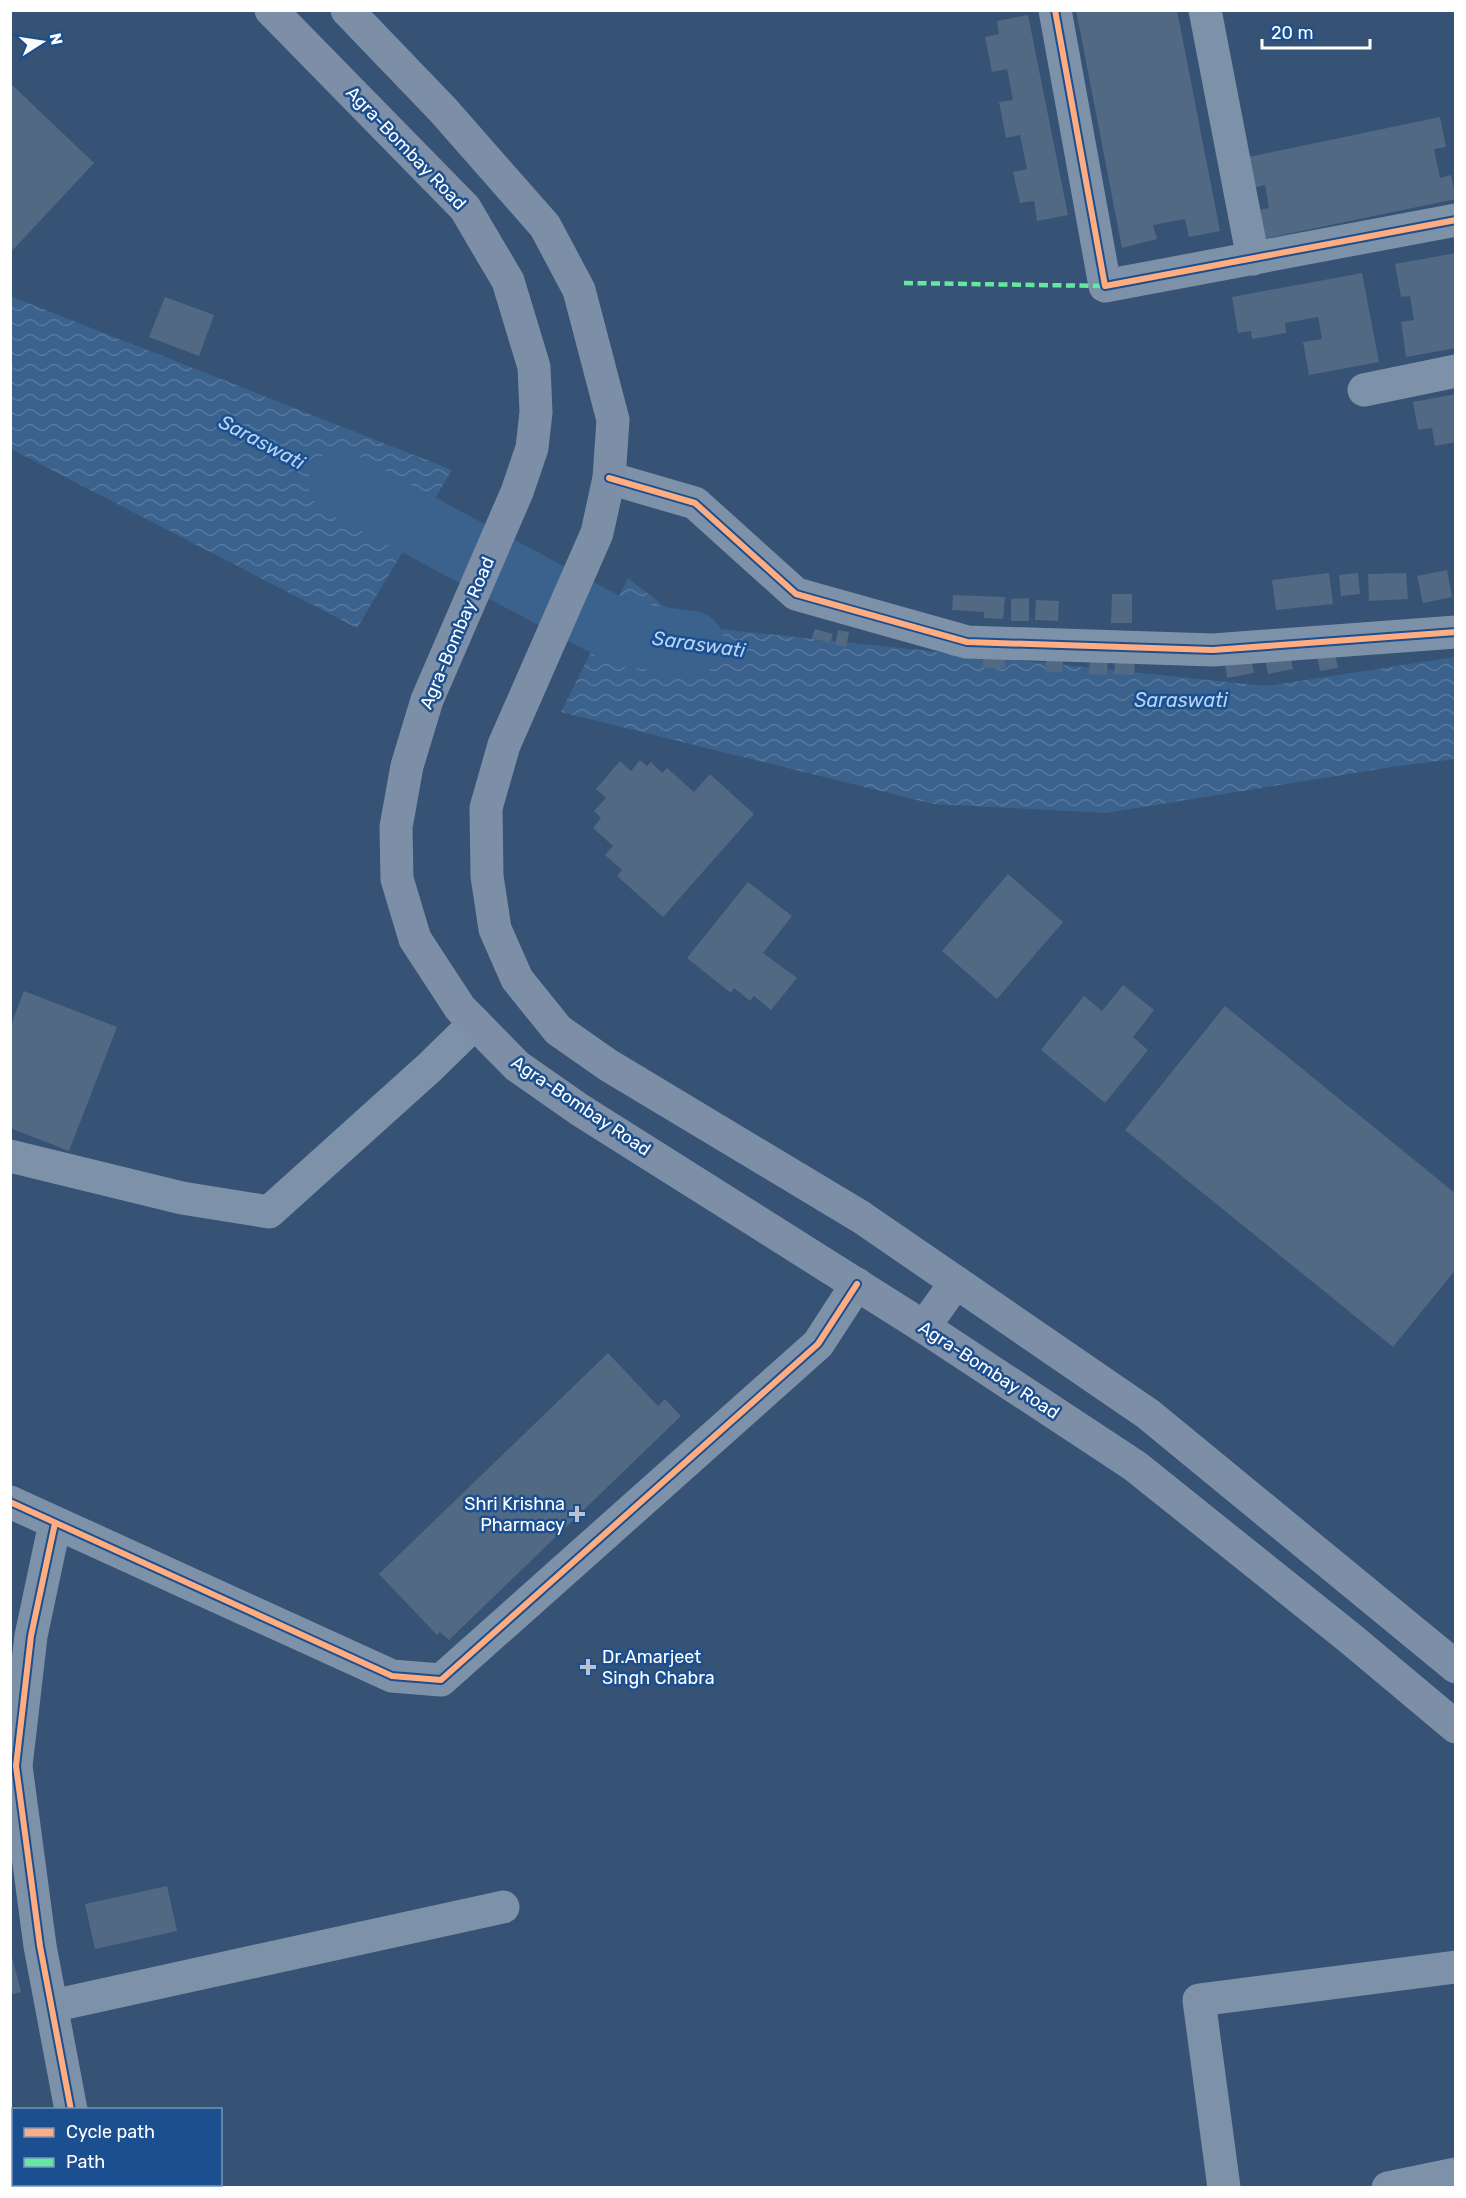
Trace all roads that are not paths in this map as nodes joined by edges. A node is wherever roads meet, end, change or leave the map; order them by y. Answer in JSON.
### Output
{"nodes":[{"id":1,"x":271,"y":10,"type":"edge"},
{"id":2,"x":347,"y":10,"type":"edge"},
{"id":3,"x":1055,"y":10,"type":"edge"},
{"id":4,"x":1205,"y":10,"type":"edge"},
{"id":5,"x":1455,"y":220,"type":"edge"},
{"id":6,"x":1253,"y":259,"type":"junction"},
{"id":7,"x":1455,"y":371,"type":"edge"},
{"id":8,"x":1364,"y":390,"type":"dead end"},
{"id":9,"x":609,"y":478,"type":"junction"},
{"id":10,"x":1455,"y":632,"type":"edge"},
{"id":11,"x":475,"y":1023,"type":"junction"},
{"id":12,"x":10,"y":1156,"type":"edge"},
{"id":13,"x":956,"y":1282,"type":"junction"},
{"id":14,"x":857,"y":1284,"type":"junction"},
{"id":15,"x":924,"y":1327,"type":"junction"},
{"id":16,"x":10,"y":1503,"type":"edge"},
{"id":17,"x":55,"y":1523,"type":"junction"},
{"id":18,"x":1455,"y":1667,"type":"edge"},
{"id":19,"x":1455,"y":1727,"type":"edge"},
{"id":20,"x":503,"y":1907,"type":"dead end"},
{"id":21,"x":1455,"y":1967,"type":"edge"},
{"id":22,"x":52,"y":2006,"type":"junction"},
{"id":23,"x":71,"y":2108,"type":"edge"},
{"id":24,"x":1455,"y":2174,"type":"edge"},
{"id":25,"x":1224,"y":2187,"type":"edge"},
{"id":26,"x":1388,"y":2187,"type":"edge"}],
"edges":[{"from":1,"to":11,"type":"main road","name":"Agra-Bombay Road"},
{"from":2,"to":9,"type":"main road"},
{"from":3,"to":6,"type":"street"},
{"from":4,"to":6,"type":"street"},
{"from":5,"to":6,"type":"street"},
{"from":7,"to":8,"type":"street"},
{"from":9,"to":10,"type":"street"},
{"from":9,"to":13,"type":"main road"},
{"from":11,"to":12,"type":"street"},
{"from":11,"to":14,"type":"main road","name":"Agra-Bombay Road"},
{"from":13,"to":15,"type":"main road"},
{"from":13,"to":18,"type":"main road"},
{"from":14,"to":15,"type":"main road","name":"Agra-Bombay Road"},
{"from":14,"to":17,"type":"street"},
{"from":15,"to":19,"type":"main road","name":"Agra-Bombay Road"},
{"from":16,"to":17,"type":"street"},
{"from":17,"to":22,"type":"street"},
{"from":20,"to":22,"type":"street"},
{"from":21,"to":25,"type":"street"},
{"from":22,"to":23,"type":"street"},
{"from":24,"to":26,"type":"street"}]}
